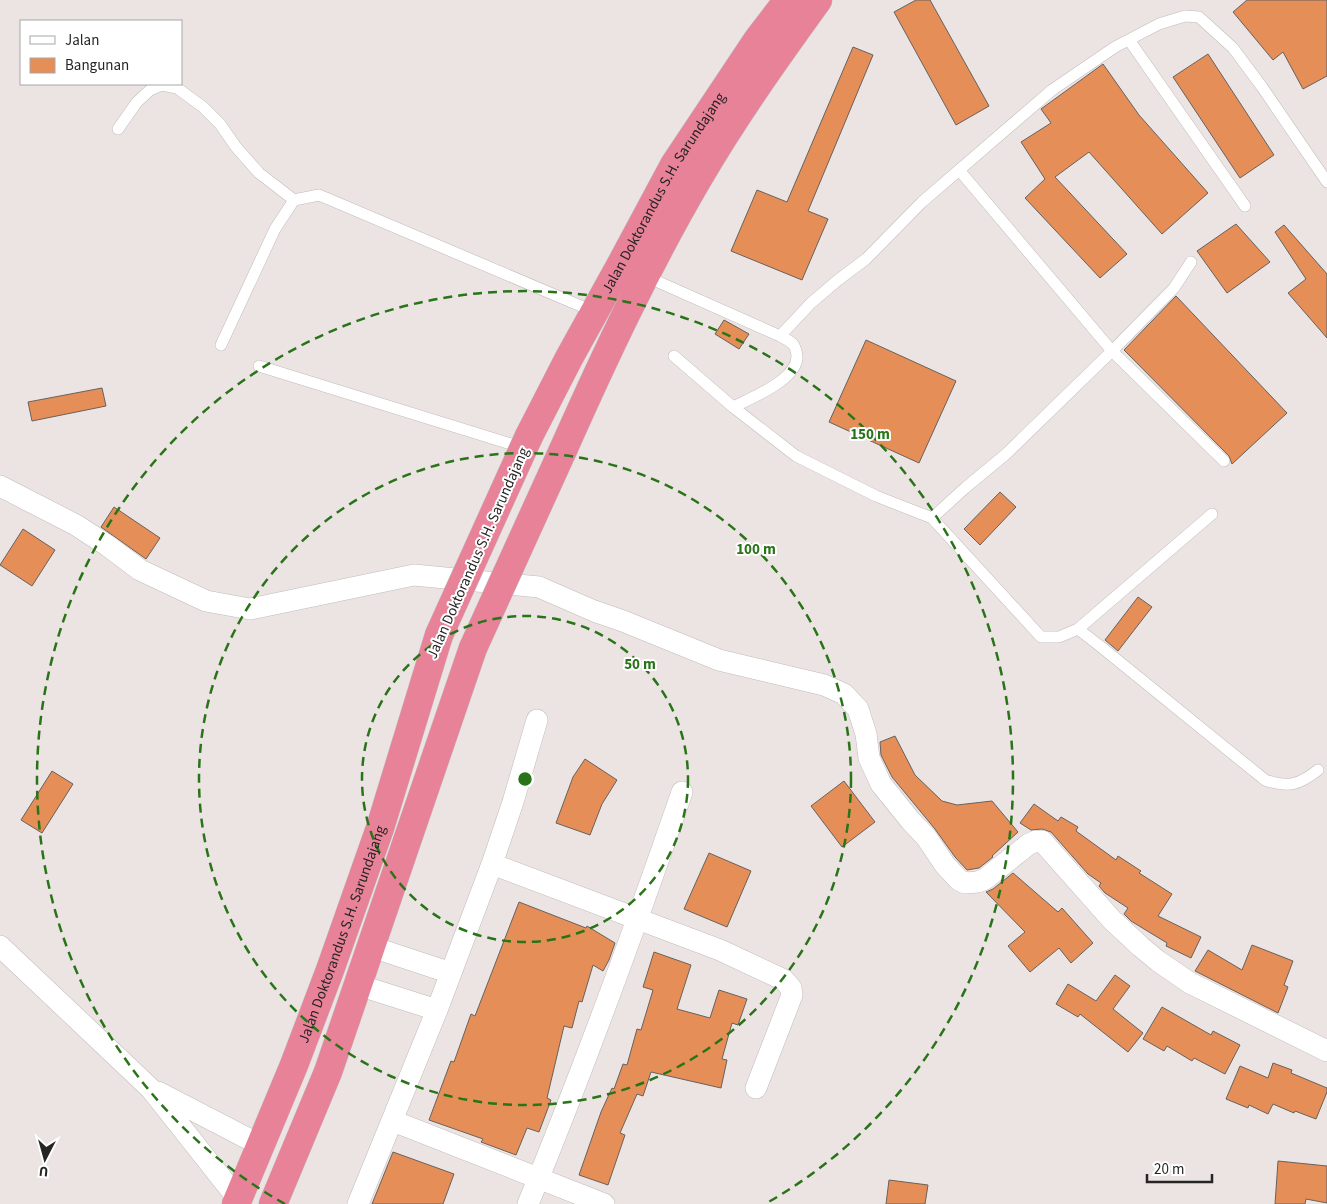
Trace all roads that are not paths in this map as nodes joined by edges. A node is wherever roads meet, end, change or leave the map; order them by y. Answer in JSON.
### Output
{"nodes":[{"id":1,"x":788,"y":0,"type":"edge"},
{"id":2,"x":818,"y":0,"type":"edge"},
{"id":3,"x":1129,"y":40,"type":"junction"},
{"id":4,"x":118,"y":129,"type":"dead end"},
{"id":5,"x":959,"y":170,"type":"junction"},
{"id":6,"x":1327,"y":182,"type":"edge"},
{"id":7,"x":294,"y":200,"type":"junction"},
{"id":8,"x":1245,"y":206,"type":"dead end"},
{"id":9,"x":1191,"y":262,"type":"dead end"},
{"id":10,"x":645,"y":276,"type":"junction"},
{"id":11,"x":595,"y":312,"type":"junction"},
{"id":12,"x":780,"y":336,"type":"junction"},
{"id":13,"x":221,"y":345,"type":"dead end"},
{"id":14,"x":1112,"y":351,"type":"junction"},
{"id":15,"x":674,"y":356,"type":"dead end"},
{"id":16,"x":259,"y":366,"type":"dead end"},
{"id":17,"x":733,"y":407,"type":"junction"},
{"id":18,"x":527,"y":442,"type":"junction"},
{"id":19,"x":1224,"y":461,"type":"dead end"},
{"id":20,"x":0,"y":486,"type":"edge"},
{"id":21,"x":1212,"y":514,"type":"dead end"},
{"id":22,"x":932,"y":518,"type":"junction"},
{"id":23,"x":1078,"y":629,"type":"junction"},
{"id":24,"x":537,"y":720,"type":"dead end"},
{"id":25,"x":1318,"y":770,"type":"dead end"},
{"id":26,"x":682,"y":792,"type":"dead end"},
{"id":27,"x":492,"y":864,"type":"junction"},
{"id":28,"x":638,"y":920,"type":"junction"},
{"id":29,"x":0,"y":946,"type":"edge"},
{"id":30,"x":372,"y":947,"type":"junction"},
{"id":31,"x":451,"y":973,"type":"junction"},
{"id":32,"x":358,"y":985,"type":"junction"},
{"id":33,"x":437,"y":1010,"type":"junction"},
{"id":34,"x":1327,"y":1051,"type":"edge"},
{"id":35,"x":756,"y":1088,"type":"dead end"},
{"id":36,"x":151,"y":1089,"type":"junction"},
{"id":37,"x":393,"y":1122,"type":"junction"},
{"id":38,"x":260,"y":1146,"type":"junction"},
{"id":39,"x":538,"y":1180,"type":"junction"},
{"id":40,"x":237,"y":1201,"type":"edge"},
{"id":41,"x":273,"y":1204,"type":"edge"},
{"id":42,"x":358,"y":1204,"type":"edge"},
{"id":43,"x":528,"y":1204,"type":"edge"},
{"id":44,"x":604,"y":1204,"type":"edge"}],
"edges":[{"from":1,"to":11,"type":"highway","name":"Jalan Doktorandus S.H. Sarundajang"},
{"from":2,"to":10,"type":"highway","name":"Jalan Doktorandus S.H. Sarundajang"},
{"from":3,"to":5,"type":"lane"},
{"from":3,"to":6,"type":"lane"},
{"from":3,"to":8,"type":"lane"},
{"from":4,"to":7,"type":"lane"},
{"from":5,"to":12,"type":"lane"},
{"from":5,"to":14,"type":"lane"},
{"from":7,"to":11,"type":"lane"},
{"from":7,"to":13,"type":"lane"},
{"from":9,"to":14,"type":"lane"},
{"from":10,"to":12,"type":"lane"},
{"from":10,"to":30,"type":"highway","name":"Jalan Doktorandus S.H. Sarundajang","bridge":true},
{"from":11,"to":18,"type":"highway","name":"Jalan Doktorandus S.H. Sarundajang"},
{"from":12,"to":17,"type":"lane"},
{"from":14,"to":19,"type":"lane"},
{"from":14,"to":22,"type":"lane"},
{"from":15,"to":17,"type":"lane"},
{"from":16,"to":18,"type":"lane"},
{"from":17,"to":22,"type":"lane"},
{"from":18,"to":38,"type":"highway","name":"Jalan Doktorandus S.H. Sarundajang","bridge":true},
{"from":20,"to":34,"type":"street"},
{"from":21,"to":23,"type":"lane"},
{"from":22,"to":23,"type":"lane"},
{"from":23,"to":25,"type":"lane"},
{"from":24,"to":27,"type":"street"},
{"from":26,"to":28,"type":"street"},
{"from":27,"to":28,"type":"street"},
{"from":27,"to":31,"type":"street"},
{"from":28,"to":35,"type":"street"},
{"from":28,"to":39,"type":"street"},
{"from":29,"to":36,"type":"street"},
{"from":30,"to":31,"type":"street"},
{"from":30,"to":32,"type":"highway","name":"Jalan Doktorandus S.H. Sarundajang"},
{"from":31,"to":33,"type":"street"},
{"from":32,"to":33,"type":"street"},
{"from":32,"to":41,"type":"highway","name":"Jalan Doktorandus S.H. Sarundajang"},
{"from":33,"to":37,"type":"street"},
{"from":36,"to":38,"type":"street"},
{"from":36,"to":40,"type":"street"},
{"from":37,"to":39,"type":"street"},
{"from":37,"to":42,"type":"street"},
{"from":38,"to":40,"type":"highway","name":"Jalan Doktorandus S.H. Sarundajang"},
{"from":39,"to":43,"type":"street"},
{"from":39,"to":44,"type":"street"}]}
